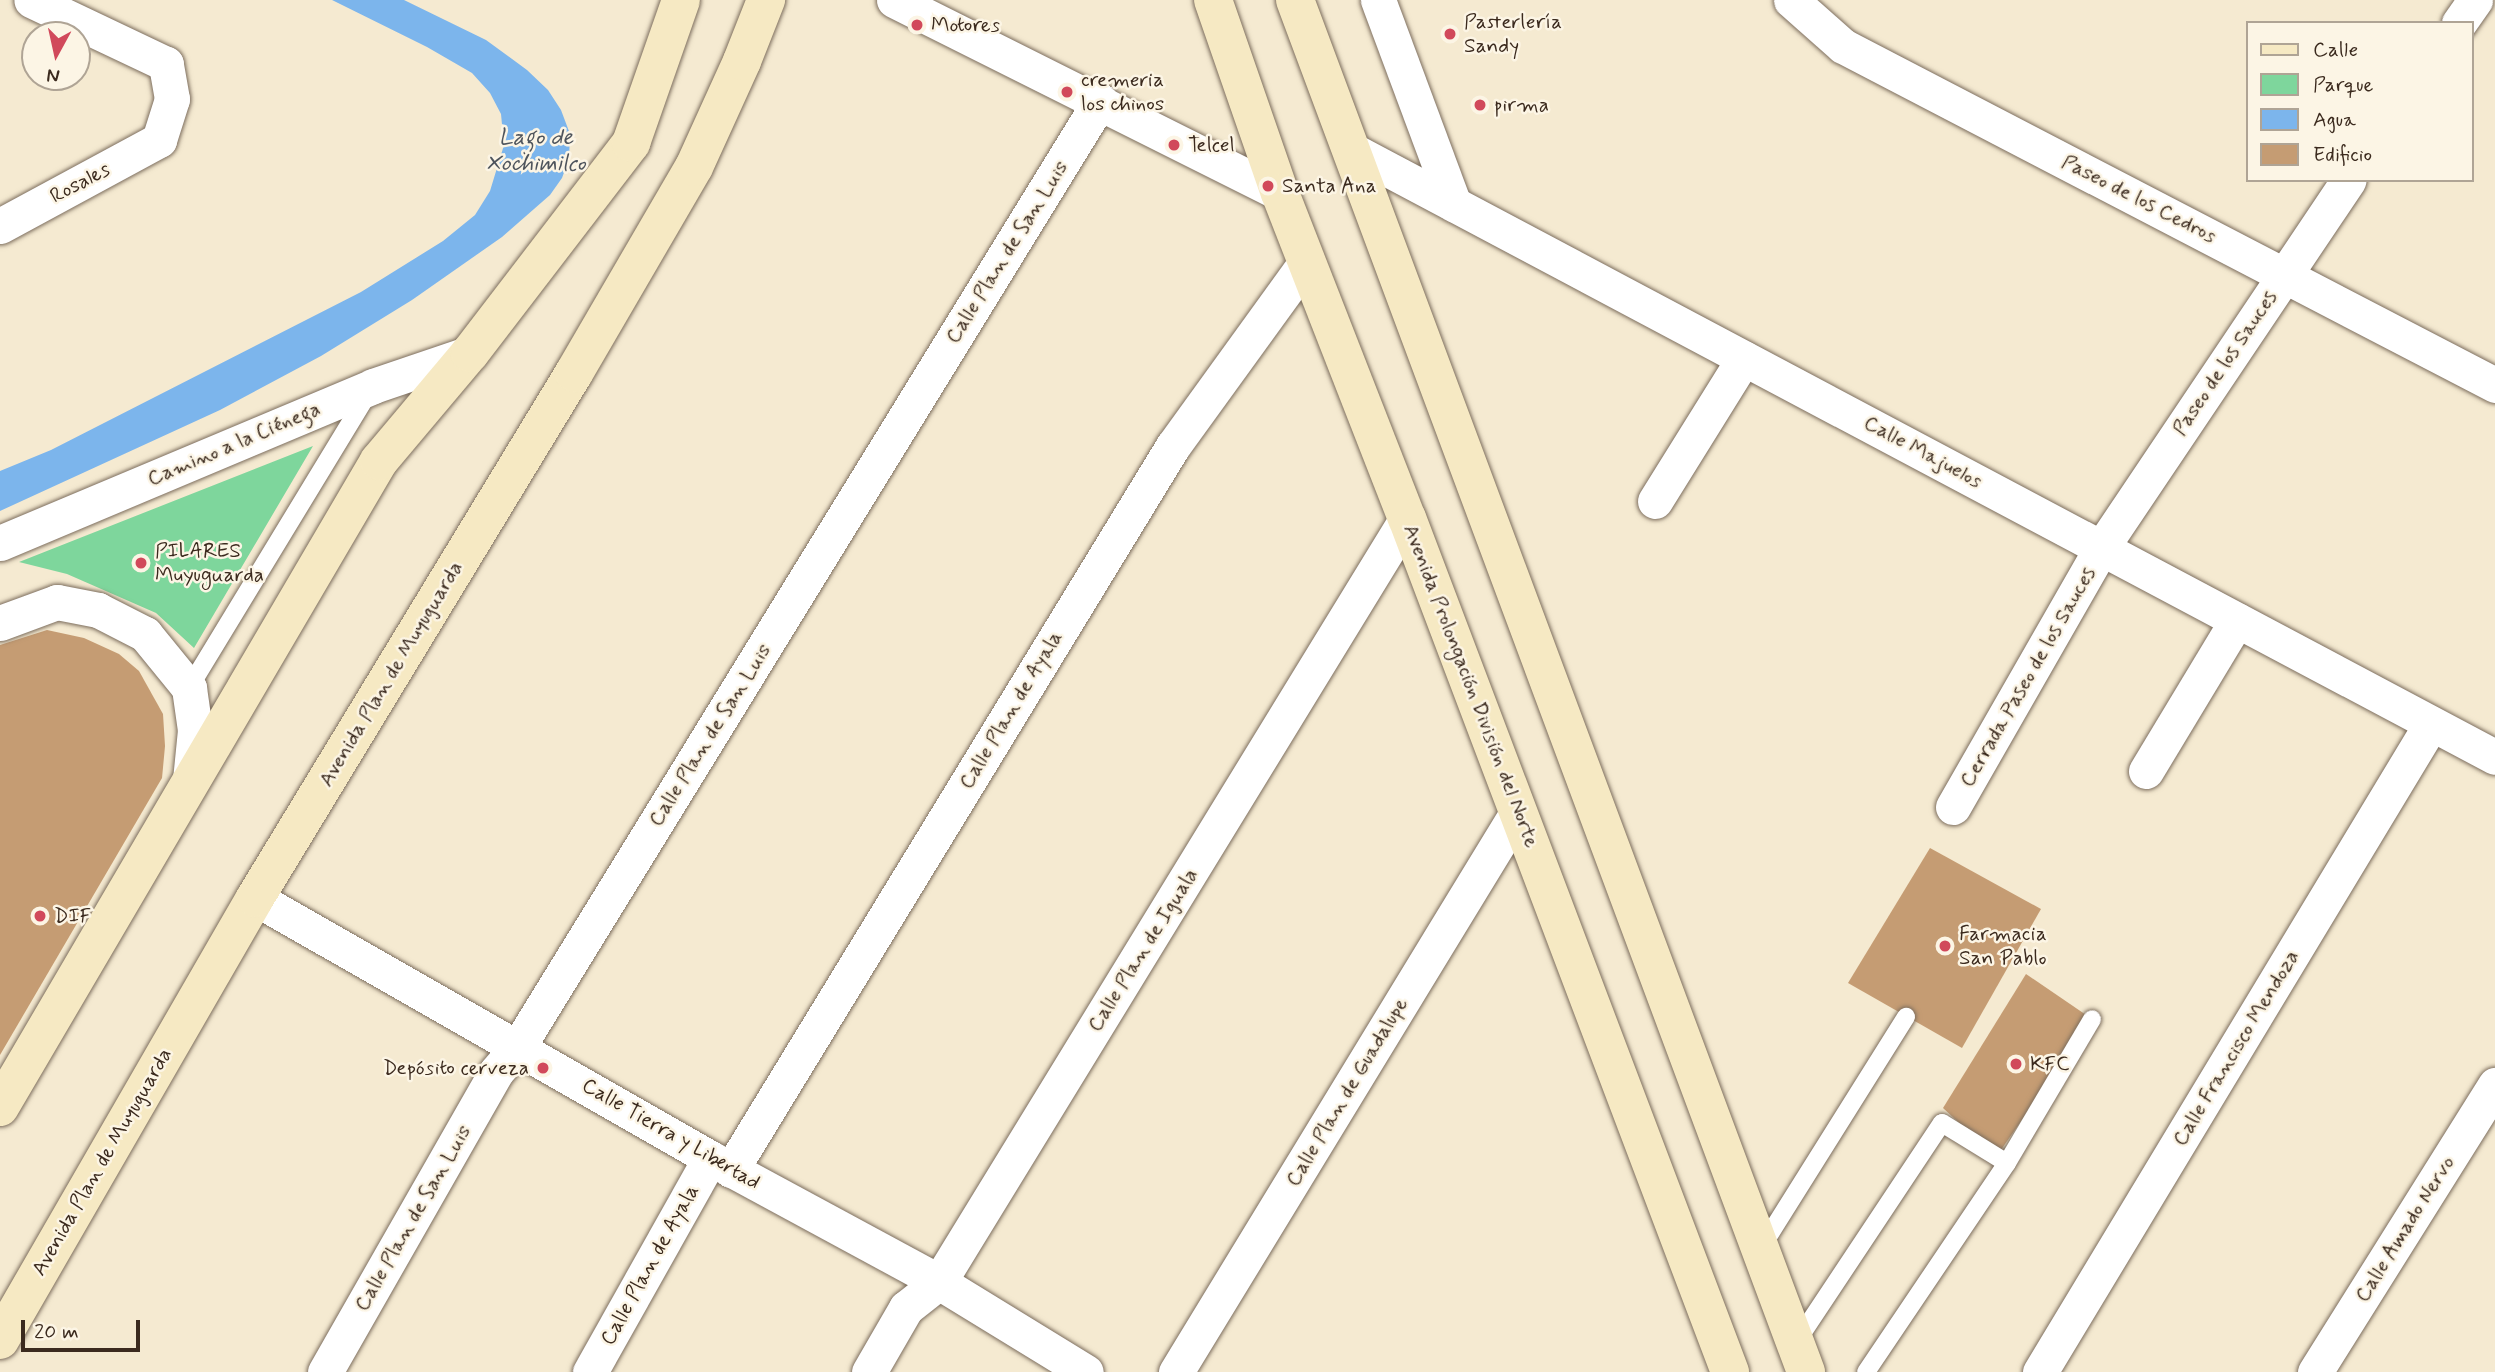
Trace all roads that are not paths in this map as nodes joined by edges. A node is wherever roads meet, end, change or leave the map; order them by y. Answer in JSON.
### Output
{"nodes":[{"id":1,"x":31,"y":0,"type":"edge"},
{"id":2,"x":681,"y":0,"type":"edge"},
{"id":3,"x":766,"y":0,"type":"edge"},
{"id":4,"x":894,"y":0,"type":"edge"},
{"id":5,"x":1213,"y":0,"type":"edge"},
{"id":6,"x":1295,"y":0,"type":"edge"},
{"id":7,"x":1378,"y":0,"type":"edge"},
{"id":8,"x":1791,"y":0,"type":"edge"},
{"id":9,"x":2475,"y":0,"type":"edge"},
{"id":10,"x":2460,"y":21,"type":"edge"},
{"id":11,"x":1100,"y":101,"type":"junction"},
{"id":12,"x":1350,"y":149,"type":"junction"},
{"id":13,"x":2348,"y":182,"type":"edge"},
{"id":14,"x":1280,"y":194,"type":"junction"},
{"id":15,"x":1454,"y":204,"type":"junction"},
{"id":16,"x":0,"y":226,"type":"edge"},
{"id":17,"x":1307,"y":261,"type":"junction"},
{"id":18,"x":2284,"y":274,"type":"junction"},
{"id":19,"x":470,"y":353,"type":"junction"},
{"id":20,"x":1744,"y":358,"type":"junction"},
{"id":21,"x":2495,"y":385,"type":"edge"},
{"id":22,"x":373,"y":386,"type":"junction"},
{"id":23,"x":1655,"y":501,"type":"dead end"},
{"id":24,"x":1407,"y":519,"type":"junction"},
{"id":25,"x":0,"y":543,"type":"edge"},
{"id":26,"x":2102,"y":547,"type":"junction"},
{"id":27,"x":2237,"y":620,"type":"junction"},
{"id":28,"x":0,"y":623,"type":"edge"},
{"id":29,"x":189,"y":688,"type":"junction"},
{"id":30,"x":2431,"y":724,"type":"junction"},
{"id":31,"x":2495,"y":757,"type":"edge"},
{"id":32,"x":2146,"y":771,"type":"dead end"},
{"id":33,"x":190,"y":780,"type":"junction"},
{"id":34,"x":1953,"y":807,"type":"dead end"},
{"id":35,"x":1518,"y":811,"type":"junction"},
{"id":36,"x":255,"y":898,"type":"junction"},
{"id":37,"x":1906,"y":1017,"type":"dead end"},
{"id":38,"x":2092,"y":1019,"type":"dead end"},
{"id":39,"x":518,"y":1046,"type":"junction"},
{"id":40,"x":2495,"y":1085,"type":"edge"},
{"id":41,"x":0,"y":1107,"type":"edge"},
{"id":42,"x":2007,"y":1163,"type":"junction"},
{"id":43,"x":720,"y":1164,"type":"junction"},
{"id":44,"x":1760,"y":1250,"type":"junction"},
{"id":45,"x":939,"y":1282,"type":"junction"},
{"id":46,"x":0,"y":1340,"type":"edge"},
{"id":47,"x":1800,"y":1358,"type":"edge"},
{"id":48,"x":325,"y":1372,"type":"edge"},
{"id":49,"x":590,"y":1372,"type":"edge"},
{"id":50,"x":869,"y":1372,"type":"edge"},
{"id":51,"x":1086,"y":1372,"type":"edge"},
{"id":52,"x":1176,"y":1372,"type":"edge"},
{"id":53,"x":1730,"y":1372,"type":"edge"},
{"id":54,"x":1866,"y":1372,"type":"edge"},
{"id":55,"x":2040,"y":1372,"type":"edge"},
{"id":56,"x":2315,"y":1372,"type":"edge"}],
"edges":[{"from":1,"to":16,"type":"street","name":"Rosales"},
{"from":2,"to":19,"type":"main road"},
{"from":3,"to":36,"type":"main road","name":"Avenida Plan de Muyuguarda"},
{"from":4,"to":11,"type":"street"},
{"from":5,"to":14,"type":"main road","name":"Avenida Prolongación División del Norte"},
{"from":6,"to":12,"type":"main road"},
{"from":7,"to":15,"type":"street"},
{"from":8,"to":18,"type":"street","name":"Paseo de los Cedros"},
{"from":9,"to":10,"type":"street"},
{"from":11,"to":14,"type":"street"},
{"from":11,"to":39,"type":"street","name":"Calle Plan de San Luis"},
{"from":12,"to":15,"type":"street","name":"Calle Majuelos"},
{"from":12,"to":44,"type":"main road"},
{"from":13,"to":18,"type":"street","name":"Paseo de los Sauces"},
{"from":14,"to":17,"type":"main road","name":"Avenida Prolongación División del Norte"},
{"from":15,"to":20,"type":"street","name":"Calle Majuelos"},
{"from":17,"to":24,"type":"main road","name":"Avenida Prolongación División del Norte"},
{"from":17,"to":43,"type":"street","name":"Calle Plan de Ayala"},
{"from":18,"to":21,"type":"street","name":"Paseo de los Cedros"},
{"from":18,"to":26,"type":"street","name":"Paseo de los Sauces"},
{"from":19,"to":22,"type":"street","name":"Camino a la Ciénega"},
{"from":19,"to":33,"type":"main road"},
{"from":20,"to":23,"type":"street"},
{"from":20,"to":26,"type":"street","name":"Calle Majuelos"},
{"from":22,"to":25,"type":"street","name":"Camino a la Ciénega"},
{"from":22,"to":29,"type":"lane"},
{"from":24,"to":35,"type":"main road","name":"Avenida Prolongación División del Norte"},
{"from":24,"to":45,"type":"street","name":"Calle Plan de Iguala"},
{"from":26,"to":27,"type":"street","name":"Calle Majuelos"},
{"from":26,"to":34,"type":"street","name":"Cerrada Paseo de los Sauces"},
{"from":27,"to":30,"type":"street","name":"Calle Majuelos"},
{"from":27,"to":32,"type":"street"},
{"from":28,"to":29,"type":"street"},
{"from":29,"to":33,"type":"street"},
{"from":30,"to":31,"type":"street","name":"Calle Majuelos"},
{"from":30,"to":55,"type":"street","name":"Calle Francisco Mendoza"},
{"from":33,"to":41,"type":"main road"},
{"from":35,"to":52,"type":"street","name":"Calle Plan de Guadalupe"},
{"from":35,"to":53,"type":"main road","name":"Avenida Prolongación División del Norte"},
{"from":36,"to":39,"type":"street","name":"Calle Tierra y Libertad"},
{"from":36,"to":46,"type":"main road","name":"Avenida Plan de Muyuguarda"},
{"from":37,"to":44,"type":"lane"},
{"from":38,"to":42,"type":"lane"},
{"from":39,"to":43,"type":"street","name":"Calle Tierra y Libertad"},
{"from":39,"to":48,"type":"street","name":"Calle Plan de San Luis"},
{"from":40,"to":56,"type":"street","name":"Calle Amado Nervo"},
{"from":42,"to":47,"type":"lane"},
{"from":42,"to":54,"type":"lane"},
{"from":43,"to":45,"type":"street","name":"Calle Tierra y Libertad"},
{"from":43,"to":49,"type":"street","name":"Calle Plan de Ayala"},
{"from":44,"to":47,"type":"main road"},
{"from":45,"to":50,"type":"street","name":"Calle Plan de Iguala"},
{"from":45,"to":51,"type":"street","name":"Calle Tierra y Libertad"}]}
